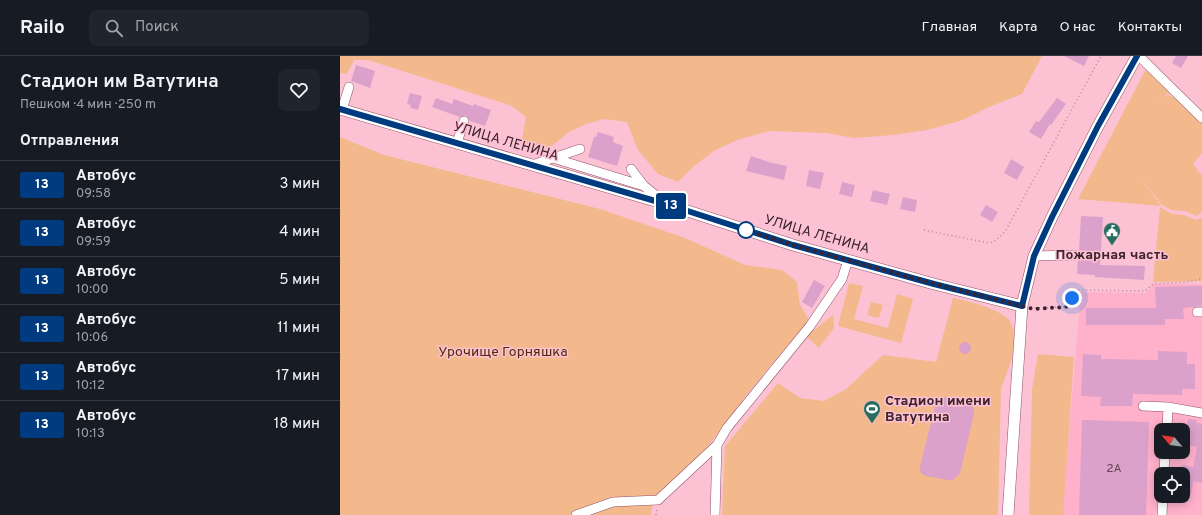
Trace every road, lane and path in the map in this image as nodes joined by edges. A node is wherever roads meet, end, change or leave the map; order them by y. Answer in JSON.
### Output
{"nodes":[{"id":1,"x":1102,"y":56,"type":"edge"},
{"id":2,"x":1138,"y":56,"type":"edge"},
{"id":3,"x":350,"y":87,"type":"dead end"},
{"id":4,"x":341,"y":110,"type":"edge"},
{"id":5,"x":1202,"y":118,"type":"edge"},
{"id":6,"x":464,"y":121,"type":"dead end"},
{"id":7,"x":457,"y":143,"type":"junction"},
{"id":8,"x":580,"y":149,"type":"dead end"},
{"id":9,"x":553,"y":158,"type":"junction"},
{"id":10,"x":532,"y":165,"type":"junction"},
{"id":11,"x":631,"y":169,"type":"dead end"},
{"id":12,"x":644,"y":186,"type":"junction"},
{"id":13,"x":669,"y":205,"type":"junction"},
{"id":14,"x":924,"y":230,"type":"dead end"},
{"id":15,"x":1074,"y":255,"type":"dead end"},
{"id":16,"x":1034,"y":256,"type":"junction"},
{"id":17,"x":848,"y":260,"type":"junction"},
{"id":18,"x":1202,"y":279,"type":"edge"},
{"id":19,"x":1022,"y":306,"type":"junction"},
{"id":20,"x":1143,"y":406,"type":"dead end"},
{"id":21,"x":1168,"y":407,"type":"junction"},
{"id":22,"x":1202,"y":413,"type":"edge"},
{"id":23,"x":1167,"y":423,"type":"edge"},
{"id":24,"x":717,"y":445,"type":"junction"},
{"id":25,"x":1163,"y":503,"type":"edge"},
{"id":26,"x":576,"y":515,"type":"edge"},
{"id":27,"x":715,"y":515,"type":"edge"},
{"id":28,"x":1008,"y":515,"type":"edge"},
{"id":29,"x":1162,"y":515,"type":"edge"}],
"edges":[{"from":1,"to":14,"type":"path"},
{"from":2,"to":5,"type":"street"},
{"from":2,"to":16,"type":"main road"},
{"from":3,"to":4,"type":"street"},
{"from":4,"to":7,"type":"main road","name":"УЛИЦА ЛЕНИНА"},
{"from":6,"to":7,"type":"street"},
{"from":7,"to":10,"type":"main road","name":"УЛИЦА ЛЕНИНА"},
{"from":8,"to":9,"type":"street"},
{"from":9,"to":10,"type":"street"},
{"from":9,"to":12,"type":"street"},
{"from":10,"to":13,"type":"main road","name":"УЛИЦА ЛЕНИНА"},
{"from":11,"to":12,"type":"street"},
{"from":12,"to":13,"type":"street"},
{"from":13,"to":17,"type":"main road","name":"УЛИЦА ЛЕНИНА"},
{"from":15,"to":16,"type":"street"},
{"from":16,"to":19,"type":"main road"},
{"from":17,"to":19,"type":"main road","name":"УЛИЦА ЛЕНИНА"},
{"from":17,"to":24,"type":"street"},
{"from":18,"to":19,"type":"path"},
{"from":19,"to":28,"type":"main road"},
{"from":20,"to":21,"type":"street"},
{"from":21,"to":22,"type":"street"},
{"from":21,"to":23,"type":"street"},
{"from":24,"to":26,"type":"street"},
{"from":24,"to":27,"type":"street"},
{"from":25,"to":29,"type":"street"}]}
